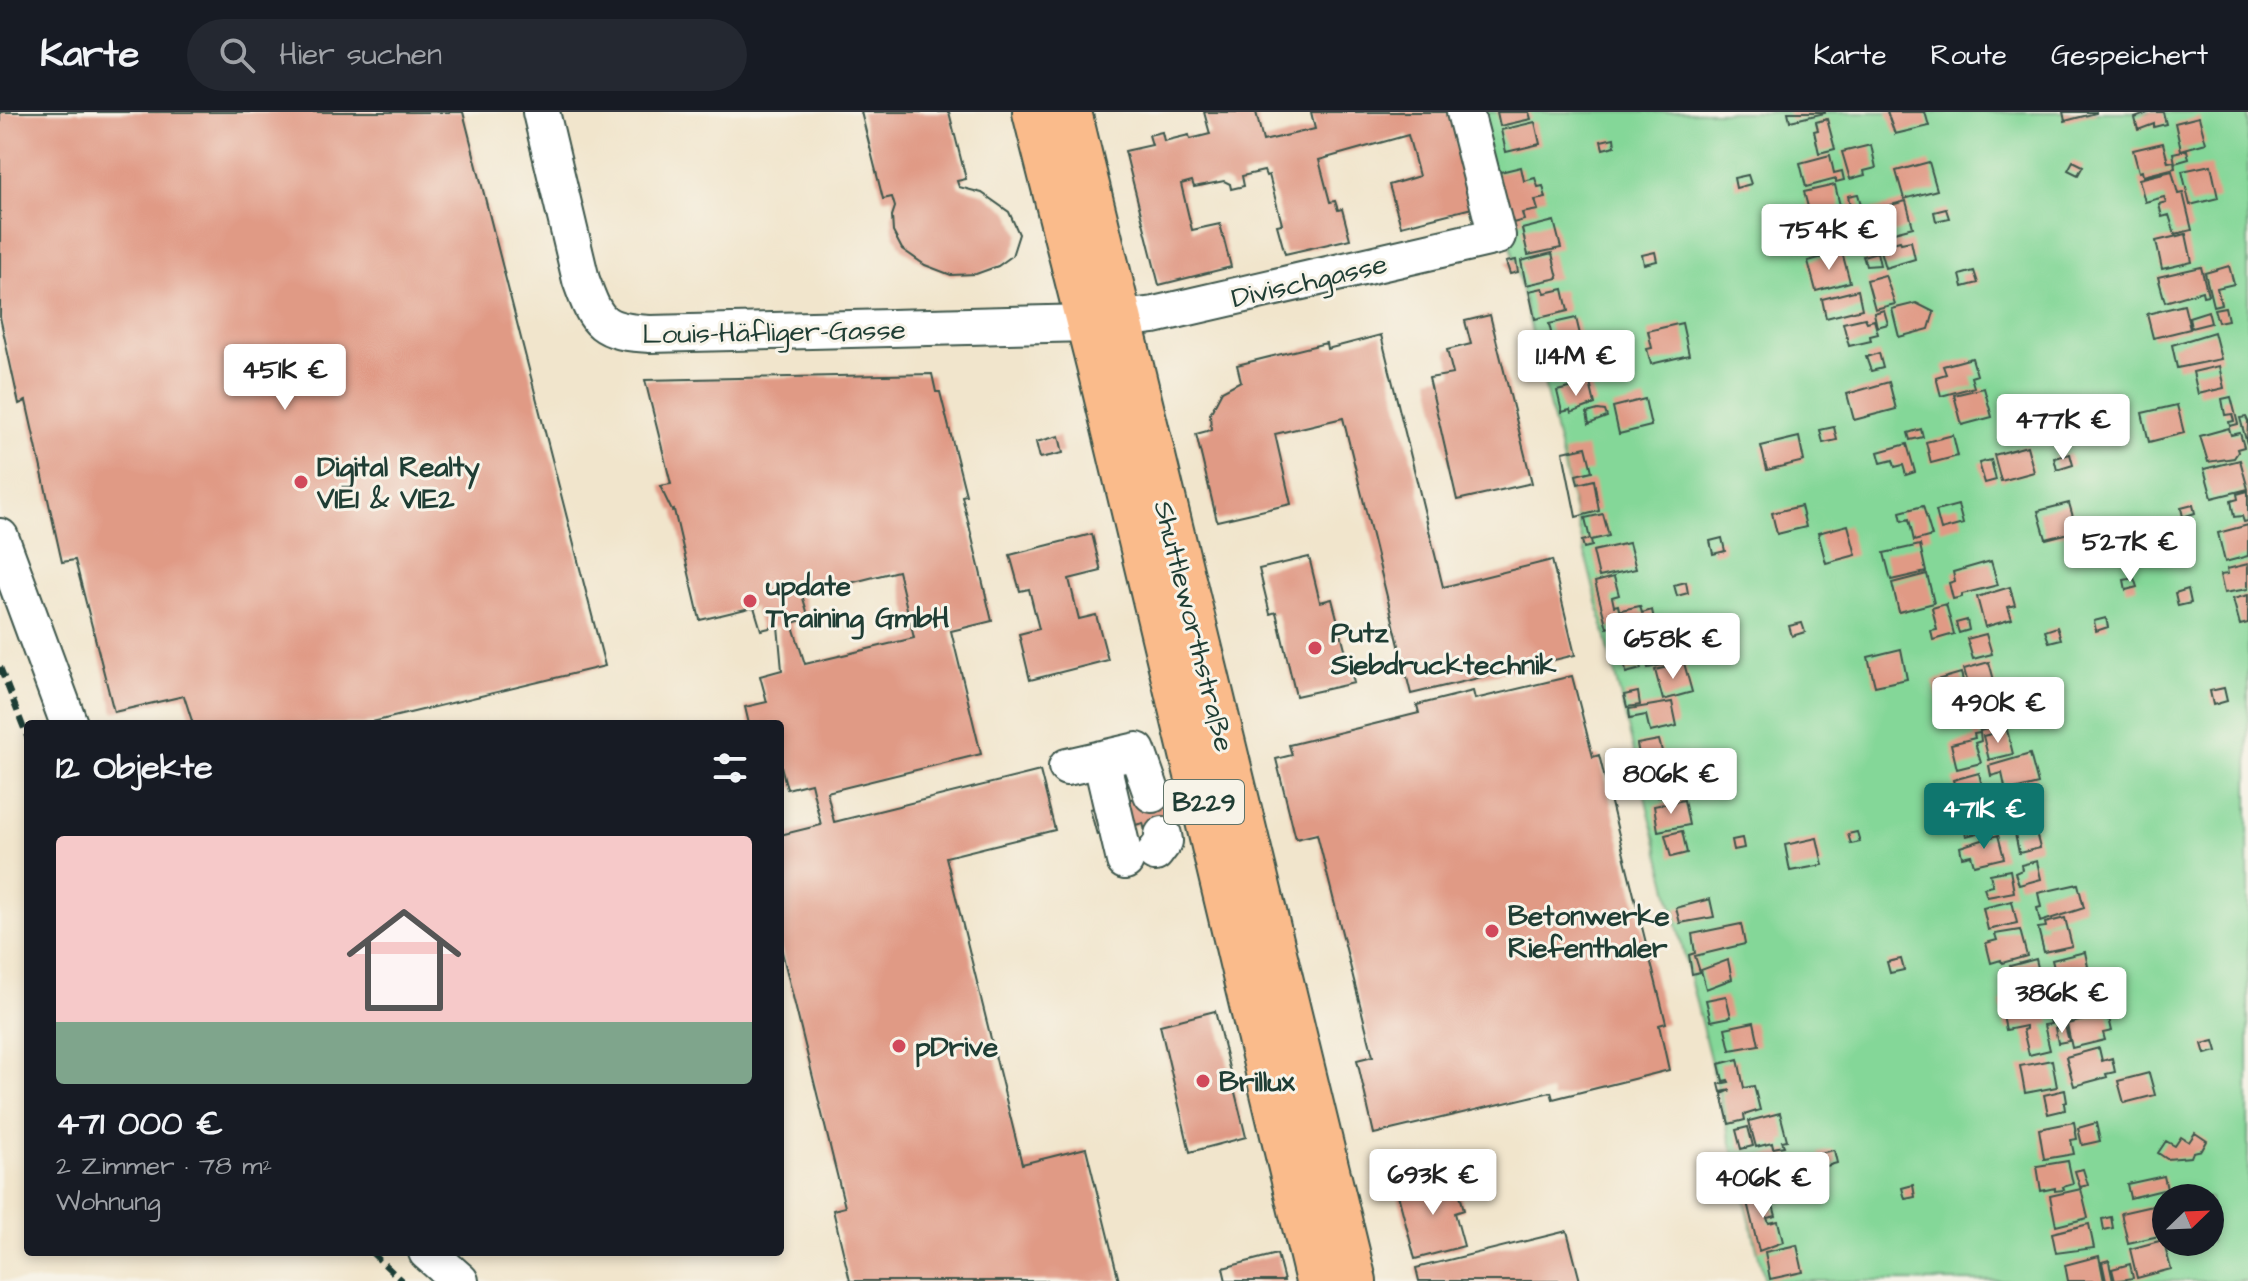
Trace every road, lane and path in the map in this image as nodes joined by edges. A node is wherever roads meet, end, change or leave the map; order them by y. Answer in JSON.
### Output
{"nodes":[{"id":1,"x":541,"y":112,"type":"edge"},
{"id":2,"x":1035,"y":112,"type":"edge"},
{"id":3,"x":1069,"y":112,"type":"edge"},
{"id":4,"x":1465,"y":112,"type":"edge"},
{"id":5,"x":1105,"y":321,"type":"junction"},
{"id":6,"x":0,"y":537,"type":"edge"},
{"id":7,"x":68,"y":720,"type":"edge"},
{"id":8,"x":1152,"y":794,"type":"dead end"},
{"id":9,"x":1147,"y":850,"type":"dead end"},
{"id":10,"x":432,"y":1256,"type":"edge"},
{"id":11,"x":460,"y":1281,"type":"edge"},
{"id":12,"x":1318,"y":1281,"type":"edge"},
{"id":13,"x":1354,"y":1281,"type":"edge"}],
"edges":[{"from":1,"to":5,"type":"street","name":"Louis-Häfliger-Gasse"},
{"from":2,"to":5,"type":"main road","name":"Shuttleworthstraße","number":"B229"},
{"from":3,"to":5,"type":"main road","name":"Shuttleworthstraße","number":"B229"},
{"from":4,"to":5,"type":"street","name":"Divischgasse"},
{"from":5,"to":12,"type":"main road","name":"Shuttleworthstraße","number":"B229"},
{"from":5,"to":13,"type":"main road","name":"Shuttleworthstraße","number":"B229"},
{"from":6,"to":7,"type":"street"},
{"from":8,"to":9,"type":"street"},
{"from":10,"to":11,"type":"street"}]}
